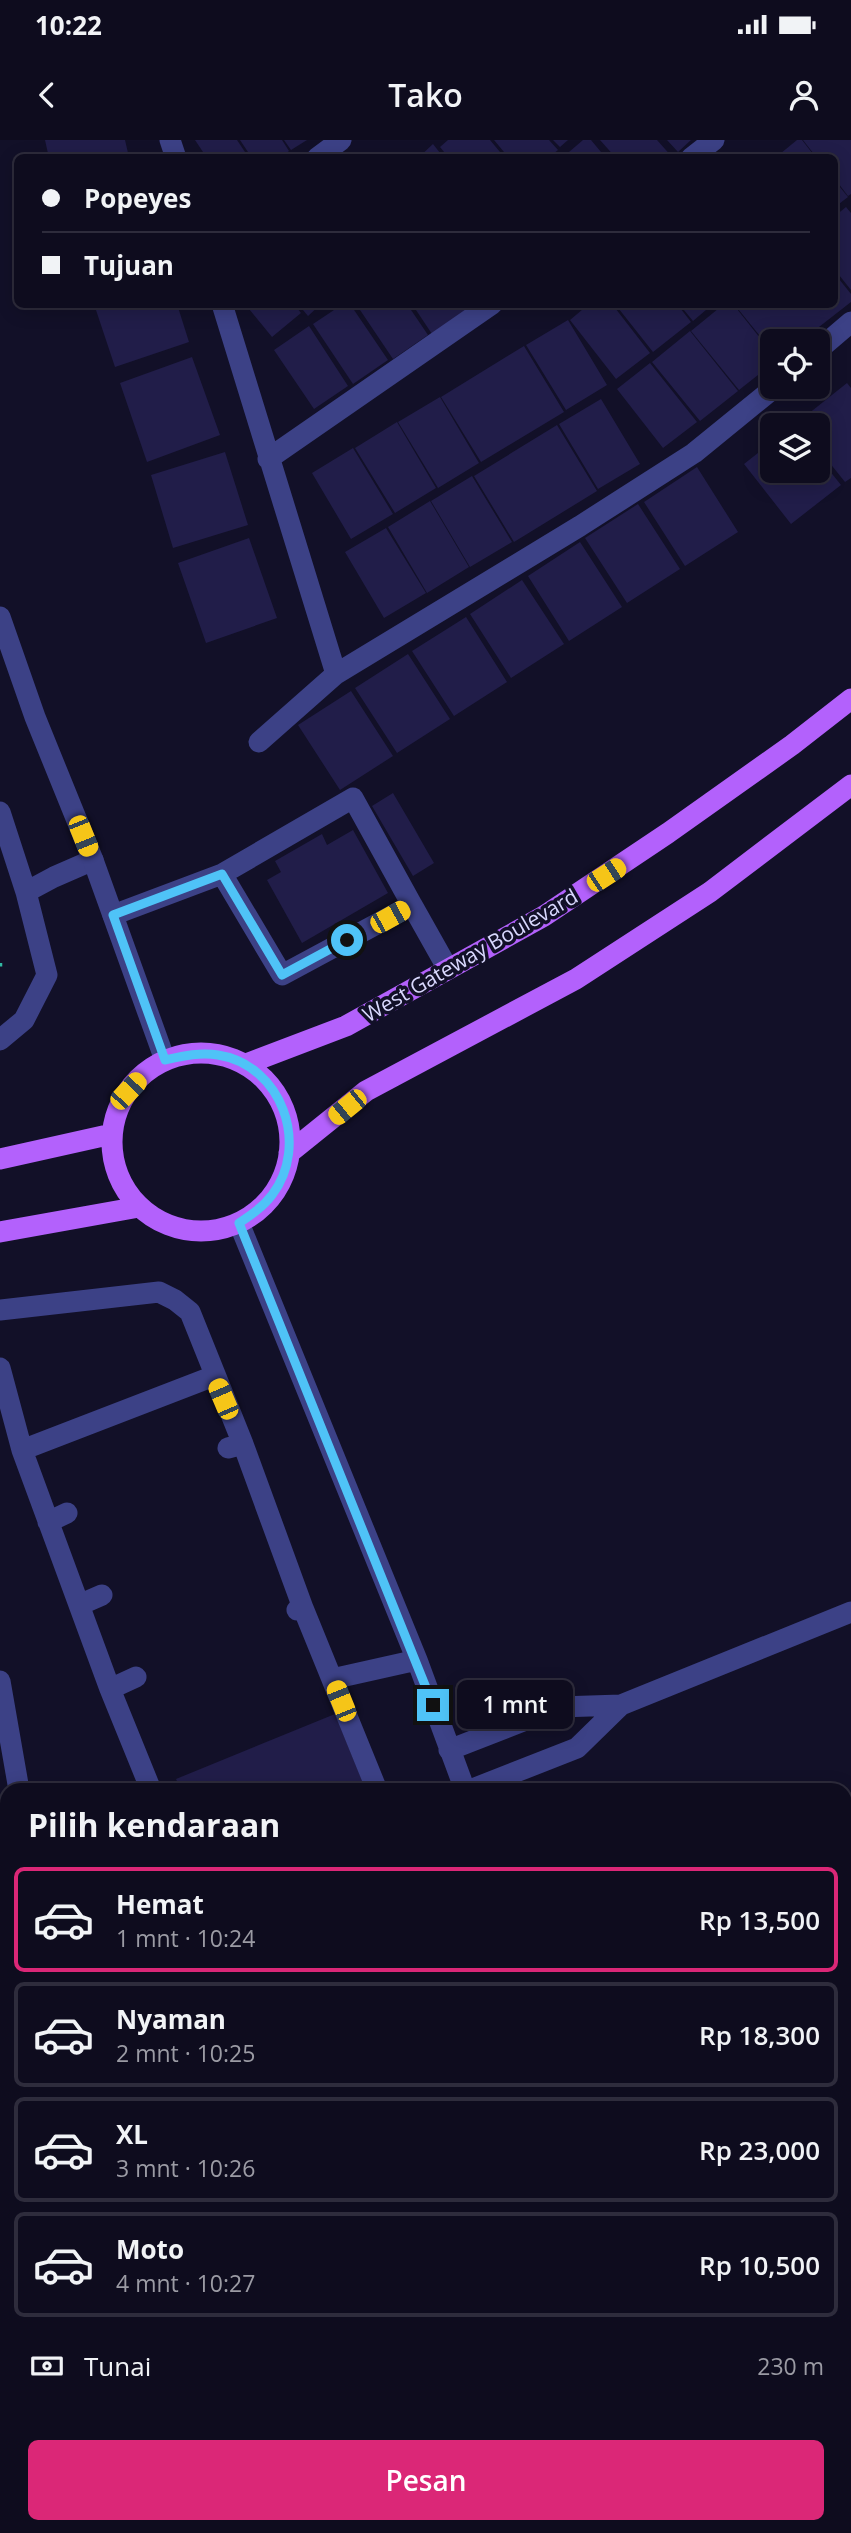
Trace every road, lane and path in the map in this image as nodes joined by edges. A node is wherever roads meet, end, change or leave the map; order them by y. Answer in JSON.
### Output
{"nodes":[{"id":1,"x":341,"y":140,"type":"edge"},
{"id":2,"x":713,"y":140,"type":"edge"},
{"id":3,"x":322,"y":154,"type":"edge"},
{"id":4,"x":696,"y":154,"type":"edge"},
{"id":5,"x":223,"y":308,"type":"edge"},
{"id":6,"x":486,"y":308,"type":"edge"},
{"id":7,"x":851,"y":322,"type":"edge"},
{"id":8,"x":830,"y":340,"type":"edge"},
{"id":9,"x":760,"y":399,"type":"edge"},
{"id":10,"x":268,"y":459,"type":"junction"},
{"id":11,"x":0,"y":617,"type":"edge"},
{"id":12,"x":336,"y":674,"type":"junction"},
{"id":13,"x":851,"y":699,"type":"edge"},
{"id":14,"x":259,"y":742,"type":"dead end"},
{"id":15,"x":851,"y":785,"type":"edge"},
{"id":16,"x":0,"y":813,"type":"edge"},
{"id":17,"x":93,"y":860,"type":"junction"},
{"id":18,"x":222,"y":874,"type":"junction"},
{"id":19,"x":26,"y":892,"type":"junction"},
{"id":20,"x":412,"y":905,"type":"junction"},
{"id":21,"x":113,"y":915,"type":"junction"},
{"id":22,"x":0,"y":963,"type":"edge"},
{"id":23,"x":448,"y":969,"type":"junction"},
{"id":24,"x":0,"y":970,"type":"edge"},
{"id":25,"x":0,"y":1040,"type":"edge"},
{"id":26,"x":165,"y":1060,"type":"junction"},
{"id":27,"x":246,"y":1064,"type":"junction"},
{"id":28,"x":112,"y":1134,"type":"junction"},
{"id":29,"x":289,"y":1153,"type":"junction"},
{"id":30,"x":0,"y":1158,"type":"edge"},
{"id":31,"x":139,"y":1207,"type":"junction"},
{"id":32,"x":239,"y":1223,"type":"junction"},
{"id":33,"x":0,"y":1232,"type":"edge"},
{"id":34,"x":0,"y":1310,"type":"edge"},
{"id":35,"x":0,"y":1368,"type":"edge"},
{"id":36,"x":214,"y":1376,"type":"junction"},
{"id":37,"x":22,"y":1450,"type":"junction"},
{"id":38,"x":102,"y":1595,"type":"dead end"},
{"id":39,"x":79,"y":1605,"type":"junction"},
{"id":40,"x":851,"y":1612,"type":"edge"},
{"id":41,"x":417,"y":1660,"type":"junction"},
{"id":42,"x":136,"y":1677,"type":"dead end"},
{"id":43,"x":332,"y":1679,"type":"junction"},
{"id":44,"x":0,"y":1681,"type":"edge"},
{"id":45,"x":110,"y":1689,"type":"junction"},
{"id":46,"x":621,"y":1705,"type":"junction"},
{"id":47,"x":450,"y":1749,"type":"junction"},
{"id":48,"x":18,"y":1783,"type":"edge"},
{"id":49,"x":148,"y":1783,"type":"edge"},
{"id":50,"x":374,"y":1783,"type":"edge"},
{"id":51,"x":462,"y":1783,"type":"edge"},
{"id":52,"x":488,"y":1783,"type":"edge"}],
"edges":[{"from":1,"to":3,"type":"street"},
{"from":2,"to":4,"type":"street"},
{"from":5,"to":10,"type":"street"},
{"from":6,"to":10,"type":"street"},
{"from":7,"to":8,"type":"street"},
{"from":9,"to":12,"type":"street"},
{"from":10,"to":12,"type":"street"},
{"from":11,"to":17,"type":"street"},
{"from":12,"to":14,"type":"street"},
{"from":13,"to":23,"type":"main road","name":"West Gateway Boulevard"},
{"from":15,"to":29,"type":"main road"},
{"from":16,"to":19,"type":"street"},
{"from":17,"to":19,"type":"street"},
{"from":17,"to":21,"type":"street"},
{"from":18,"to":20,"type":"street"},
{"from":18,"to":20,"type":"street"},
{"from":18,"to":21,"type":"street"},
{"from":19,"to":25,"type":"street"},
{"from":20,"to":23,"type":"street"},
{"from":21,"to":26,"type":"street"},
{"from":22,"to":24,"type":"path"},
{"from":23,"to":27,"type":"main road","name":"West Gateway Boulevard"},
{"from":26,"to":27,"type":"main road"},
{"from":26,"to":28,"type":"main road"},
{"from":27,"to":29,"type":"main road"},
{"from":28,"to":30,"type":"main road"},
{"from":28,"to":31,"type":"main road"},
{"from":29,"to":32,"type":"main road"},
{"from":31,"to":32,"type":"main road"},
{"from":31,"to":33,"type":"main road"},
{"from":32,"to":41,"type":"street"},
{"from":34,"to":36,"type":"street"},
{"from":35,"to":37,"type":"street"},
{"from":36,"to":37,"type":"street"},
{"from":36,"to":43,"type":"street"},
{"from":37,"to":39,"type":"street"},
{"from":38,"to":39,"type":"street"},
{"from":39,"to":45,"type":"street"},
{"from":40,"to":46,"type":"street"},
{"from":41,"to":43,"type":"street"},
{"from":41,"to":47,"type":"street"},
{"from":42,"to":45,"type":"street"},
{"from":43,"to":50,"type":"street"},
{"from":44,"to":48,"type":"street"},
{"from":45,"to":49,"type":"street"},
{"from":46,"to":47,"type":"street"},
{"from":46,"to":52,"type":"street"},
{"from":47,"to":51,"type":"street"}]}
